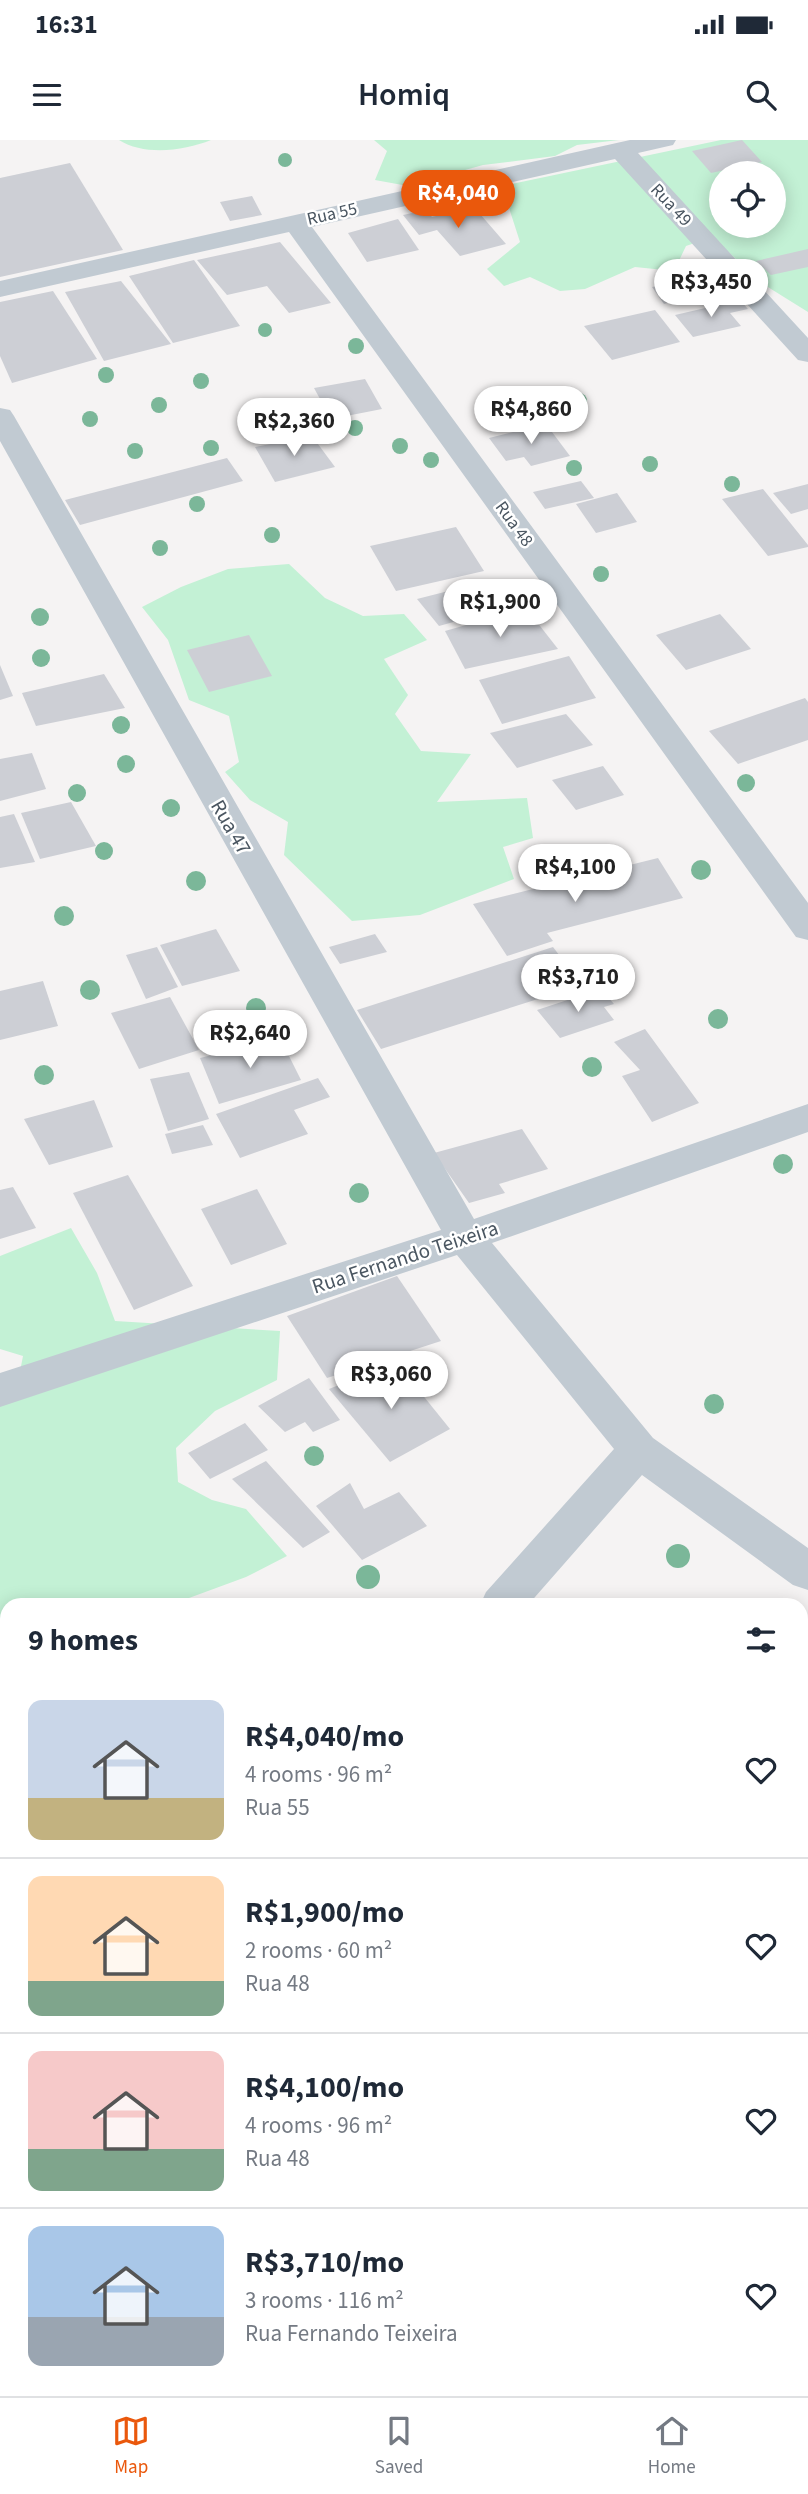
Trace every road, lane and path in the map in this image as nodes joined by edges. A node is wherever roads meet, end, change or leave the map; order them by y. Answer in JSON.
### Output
{"nodes":[{"id":1,"x":664,"y":140,"type":"edge"},
{"id":2,"x":620,"y":149,"type":"junction"},
{"id":3,"x":295,"y":222,"type":"junction"},
{"id":4,"x":0,"y":289,"type":"edge"},
{"id":5,"x":808,"y":354,"type":"edge"},
{"id":6,"x":0,"y":416,"type":"edge"},
{"id":7,"x":808,"y":928,"type":"edge"},
{"id":8,"x":808,"y":1118,"type":"edge"},
{"id":9,"x":465,"y":1237,"type":"junction"},
{"id":10,"x":0,"y":1390,"type":"edge"},
{"id":11,"x":639,"y":1450,"type":"junction"},
{"id":12,"x":808,"y":1572,"type":"edge"},
{"id":13,"x":507,"y":1598,"type":"edge"}],
"edges":[{"from":1,"to":2,"type":"street","name":"Rua 55"},
{"from":2,"to":3,"type":"street","name":"Rua 55"},
{"from":2,"to":5,"type":"street","name":"Rua 49"},
{"from":3,"to":4,"type":"street","name":"Rua 55"},
{"from":3,"to":7,"type":"street","name":"Rua 48"},
{"from":6,"to":9,"type":"street","name":"Rua 47"},
{"from":8,"to":9,"type":"street","name":"Rua Fernando Teixeira"},
{"from":9,"to":10,"type":"street","name":"Rua Fernando Teixeira"},
{"from":9,"to":11,"type":"street","name":"Rua 47"},
{"from":11,"to":12,"type":"street","name":"Rua 47"},
{"from":11,"to":13,"type":"street"}]}
